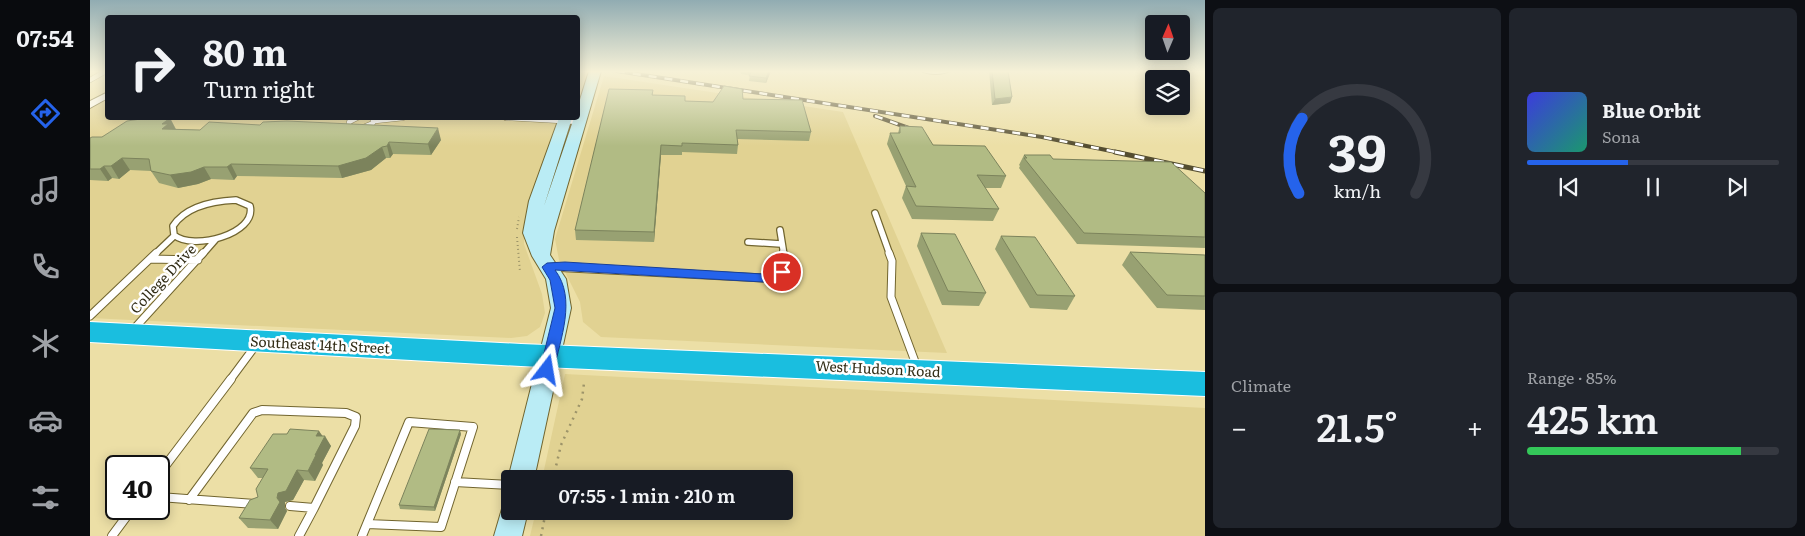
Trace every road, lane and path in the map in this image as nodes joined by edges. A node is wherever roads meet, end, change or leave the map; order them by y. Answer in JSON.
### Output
{"nodes":[{"id":1,"x":104,"y":96,"type":"edge"},
{"id":2,"x":90,"y":104,"type":"edge"},
{"id":3,"x":353,"y":120,"type":"edge"},
{"id":4,"x":373,"y":120,"type":"edge"},
{"id":5,"x":570,"y":120,"type":"edge"},
{"id":6,"x":876,"y":213,"type":"dead end"},
{"id":7,"x":780,"y":230,"type":"dead end"},
{"id":8,"x":174,"y":236,"type":"junction"},
{"id":9,"x":216,"y":239,"type":"junction"},
{"id":10,"x":748,"y":242,"type":"dead end"},
{"id":11,"x":781,"y":244,"type":"junction"},
{"id":12,"x":150,"y":259,"type":"junction"},
{"id":13,"x":198,"y":260,"type":"junction"},
{"id":14,"x":544,"y":262,"type":"junction"},
{"id":15,"x":90,"y":316,"type":"edge"},
{"id":16,"x":90,"y":332,"type":"edge"},
{"id":17,"x":128,"y":335,"type":"junction"},
{"id":18,"x":258,"y":342,"type":"junction"},
{"id":19,"x":550,"y":356,"type":"junction"},
{"id":20,"x":918,"y":371,"type":"junction"},
{"id":21,"x":584,"y":383,"type":"dead end"},
{"id":22,"x":1205,"y":384,"type":"edge"},
{"id":23,"x":170,"y":460,"type":"edge"},
{"id":24,"x":524,"y":470,"type":"edge"},
{"id":25,"x":555,"y":470,"type":"edge"},
{"id":26,"x":455,"y":482,"type":"junction"},
{"id":27,"x":501,"y":485,"type":"edge"},
{"id":28,"x":170,"y":498,"type":"edge"},
{"id":29,"x":189,"y":500,"type":"junction"},
{"id":30,"x":261,"y":504,"type":"edge"},
{"id":31,"x":290,"y":506,"type":"dead end"},
{"id":32,"x":314,"y":508,"type":"junction"},
{"id":33,"x":124,"y":520,"type":"edge"},
{"id":34,"x":512,"y":520,"type":"edge"},
{"id":35,"x":544,"y":520,"type":"edge"},
{"id":36,"x":367,"y":524,"type":"junction"},
{"id":37,"x":112,"y":536,"type":"edge"},
{"id":38,"x":299,"y":536,"type":"edge"},
{"id":39,"x":362,"y":536,"type":"edge"},
{"id":40,"x":508,"y":536,"type":"edge"},
{"id":41,"x":541,"y":536,"type":"edge"}],
"edges":[{"from":1,"to":2,"type":"street"},
{"from":3,"to":4,"type":"lane"},
{"from":5,"to":14,"type":"street"},
{"from":6,"to":20,"type":"lane"},
{"from":7,"to":11,"type":"lane"},
{"from":8,"to":9,"type":"lane","name":"College Drive"},
{"from":8,"to":9,"type":"lane","name":"College Drive"},
{"from":8,"to":12,"type":"lane","name":"College Drive"},
{"from":9,"to":13,"type":"lane","name":"College Drive"},
{"from":10,"to":11,"type":"lane"},
{"from":11,"to":14,"type":"lane"},
{"from":12,"to":13,"type":"lane"},
{"from":12,"to":15,"type":"lane","name":"College Drive"},
{"from":13,"to":17,"type":"lane","name":"College Drive"},
{"from":14,"to":19,"type":"street"},
{"from":16,"to":17,"type":"highway","name":"Southeast 14th Street"},
{"from":17,"to":18,"type":"highway","name":"Southeast 14th Street"},
{"from":18,"to":19,"type":"highway","name":"Southeast 14th Street"},
{"from":18,"to":23,"type":"lane"},
{"from":19,"to":20,"type":"highway","name":"West Hudson Road"},
{"from":19,"to":24,"type":"street"},
{"from":20,"to":22,"type":"highway","name":"West Hudson Road"},
{"from":21,"to":25,"type":"path"},
{"from":26,"to":27,"type":"lane"},
{"from":26,"to":36,"type":"lane"},
{"from":26,"to":36,"type":"lane"},
{"from":28,"to":29,"type":"lane"},
{"from":29,"to":30,"type":"lane"},
{"from":29,"to":32,"type":"lane"},
{"from":31,"to":32,"type":"lane"},
{"from":32,"to":38,"type":"lane"},
{"from":33,"to":37,"type":"lane"},
{"from":34,"to":40,"type":"street"},
{"from":35,"to":41,"type":"path"},
{"from":36,"to":39,"type":"lane"}]}
